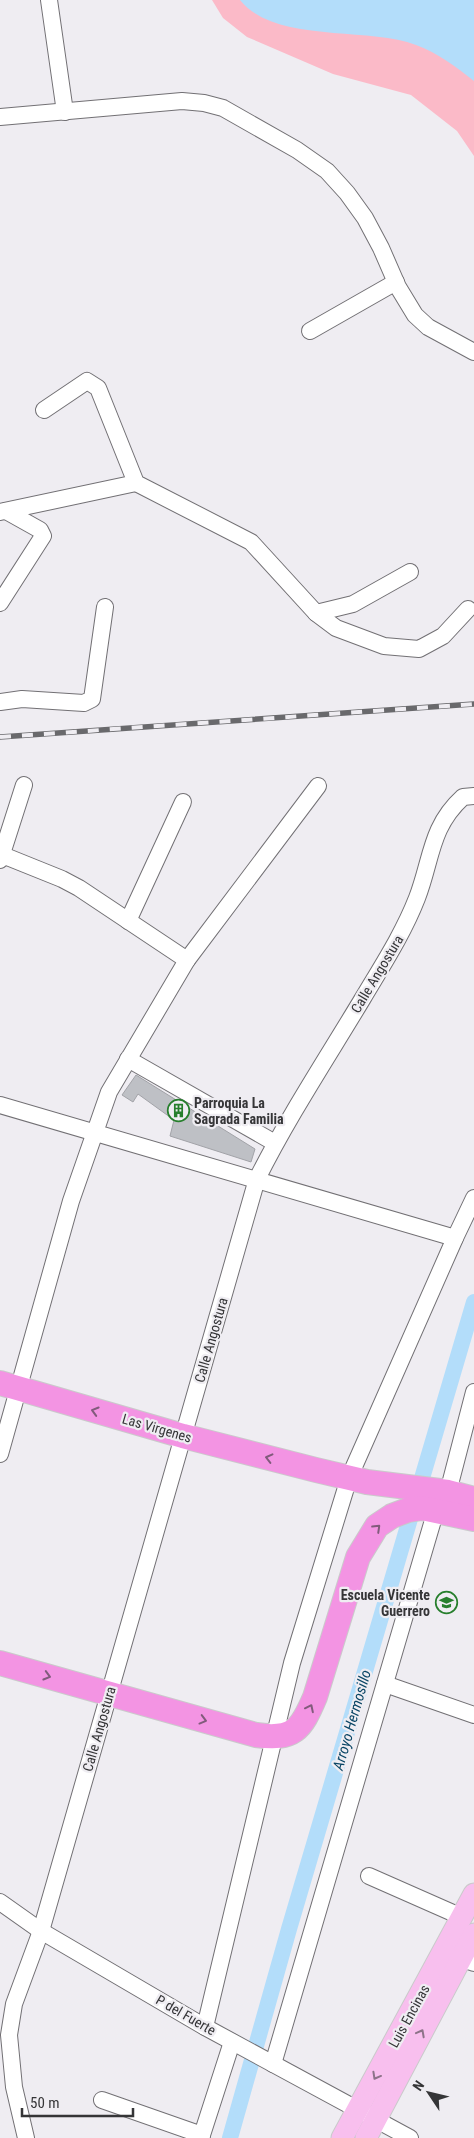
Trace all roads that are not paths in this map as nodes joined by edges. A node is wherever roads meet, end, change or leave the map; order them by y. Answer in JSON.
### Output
{"nodes":[{"id":1,"x":46,"y":1,"type":"edge"},
{"id":2,"x":65,"y":112,"type":"junction"},
{"id":3,"x":0,"y":118,"type":"edge"},
{"id":4,"x":396,"y":282,"type":"junction"},
{"id":5,"x":310,"y":331,"type":"dead end"},
{"id":6,"x":474,"y":352,"type":"edge"},
{"id":7,"x":44,"y":410,"type":"dead end"},
{"id":8,"x":136,"y":483,"type":"junction"},
{"id":9,"x":3,"y":512,"type":"edge"},
{"id":10,"x":410,"y":572,"type":"dead end"},
{"id":11,"x":0,"y":603,"type":"edge"},
{"id":12,"x":105,"y":606,"type":"dead end"},
{"id":13,"x":468,"y":609,"type":"dead end"},
{"id":14,"x":316,"y":613,"type":"junction"},
{"id":15,"x":0,"y":702,"type":"edge"},
{"id":16,"x":24,"y":785,"type":"dead end"},
{"id":17,"x":318,"y":786,"type":"dead end"},
{"id":18,"x":474,"y":796,"type":"edge"},
{"id":19,"x":183,"y":802,"type":"dead end"},
{"id":20,"x":1,"y":856,"type":"edge"},
{"id":21,"x":128,"y":921,"type":"junction"},
{"id":22,"x":187,"y":960,"type":"junction"},
{"id":23,"x":128,"y":1059,"type":"junction"},
{"id":24,"x":0,"y":1105,"type":"edge"},
{"id":25,"x":93,"y":1133,"type":"junction"},
{"id":26,"x":275,"y":1144,"type":"junction"},
{"id":27,"x":258,"y":1179,"type":"junction"},
{"id":28,"x":474,"y":1198,"type":"edge"},
{"id":29,"x":454,"y":1238,"type":"junction"},
{"id":30,"x":9,"y":1386,"type":"edge"},
{"id":31,"x":474,"y":1392,"type":"edge"},
{"id":32,"x":470,"y":1421,"type":"edge"},
{"id":33,"x":183,"y":1436,"type":"junction"},
{"id":34,"x":0,"y":1454,"type":"edge"},
{"id":35,"x":349,"y":1478,"type":"junction"},
{"id":36,"x":474,"y":1499,"type":"edge"},
{"id":37,"x":426,"y":1502,"type":"junction"},
{"id":38,"x":474,"y":1518,"type":"edge"},
{"id":39,"x":0,"y":1663,"type":"edge"},
{"id":40,"x":385,"y":1684,"type":"junction"},
{"id":41,"x":109,"y":1694,"type":"junction"},
{"id":42,"x":474,"y":1715,"type":"edge"},
{"id":43,"x":275,"y":1737,"type":"junction"},
{"id":44,"x":370,"y":1876,"type":"dead end"},
{"id":45,"x":474,"y":1894,"type":"edge"},
{"id":46,"x":0,"y":1902,"type":"edge"},
{"id":47,"x":41,"y":1930,"type":"junction"},
{"id":48,"x":464,"y":1943,"type":"edge"},
{"id":49,"x":205,"y":2027,"type":"junction"},
{"id":50,"x":4,"y":2032,"type":"edge"},
{"id":51,"x":233,"y":2042,"type":"junction"},
{"id":52,"x":272,"y":2063,"type":"junction"},
{"id":53,"x":102,"y":2100,"type":"dead end"},
{"id":54,"x":358,"y":2109,"type":"junction"},
{"id":55,"x":377,"y":2119,"type":"junction"},
{"id":56,"x":202,"y":2136,"type":"edge"},
{"id":57,"x":26,"y":2138,"type":"edge"},
{"id":58,"x":342,"y":2138,"type":"edge"},
{"id":59,"x":366,"y":2138,"type":"edge"},
{"id":60,"x":410,"y":2138,"type":"edge"}],
"edges":[{"from":1,"to":2,"type":"street"},
{"from":2,"to":3,"type":"street"},
{"from":2,"to":4,"type":"street"},
{"from":4,"to":5,"type":"street"},
{"from":4,"to":6,"type":"street"},
{"from":7,"to":8,"type":"street"},
{"from":8,"to":9,"type":"street"},
{"from":8,"to":14,"type":"street"},
{"from":9,"to":11,"type":"street"},
{"from":10,"to":14,"type":"street"},
{"from":12,"to":15,"type":"street"},
{"from":13,"to":14,"type":"street"},
{"from":16,"to":20,"type":"street"},
{"from":17,"to":22,"type":"street"},
{"from":18,"to":26,"type":"street","name":"Calle Angostura"},
{"from":19,"to":21,"type":"street"},
{"from":20,"to":21,"type":"street"},
{"from":21,"to":22,"type":"street"},
{"from":22,"to":23,"type":"street"},
{"from":23,"to":25,"type":"street"},
{"from":23,"to":26,"type":"street"},
{"from":24,"to":25,"type":"street"},
{"from":25,"to":27,"type":"street"},
{"from":25,"to":30,"type":"street"},
{"from":26,"to":27,"type":"street","name":"Calle Angostura"},
{"from":27,"to":29,"type":"street"},
{"from":27,"to":33,"type":"street","name":"Calle Angostura"},
{"from":28,"to":29,"type":"street"},
{"from":29,"to":35,"type":"street"},
{"from":33,"to":30,"type":"highway","name":"Las Virgenes","one_way":true},
{"from":30,"to":34,"type":"street"},
{"from":31,"to":32,"type":"street"},
{"from":32,"to":37,"type":"street"},
{"from":35,"to":33,"type":"highway","name":"Las Virgenes","one_way":true},
{"from":33,"to":41,"type":"street","name":"Calle Angostura"},
{"from":35,"to":37,"type":"highway","name":"Las Virgenes"},
{"from":35,"to":43,"type":"street"},
{"from":36,"to":37,"type":"highway"},
{"from":37,"to":38,"type":"highway"},
{"from":37,"to":40,"type":"street"},
{"from":43,"to":37,"type":"highway","one_way":true},
{"from":39,"to":41,"type":"highway","one_way":true},
{"from":40,"to":42,"type":"street"},
{"from":40,"to":52,"type":"street"},
{"from":41,"to":43,"type":"highway","one_way":true},
{"from":41,"to":47,"type":"street","name":"Calle Angostura"},
{"from":43,"to":49,"type":"street"},
{"from":44,"to":48,"type":"street"},
{"from":45,"to":48,"type":"main road","name":"Luis Encinas"},
{"from":46,"to":47,"type":"street","name":"P del Fuerte"},
{"from":47,"to":49,"type":"street","name":"P del Fuerte"},
{"from":47,"to":50,"type":"street","name":"Calle Angostura"},
{"from":48,"to":54,"type":"main road","name":"Luis Encinas","one_way":true},
{"from":55,"to":48,"type":"main road","one_way":true},
{"from":49,"to":51,"type":"street","name":"P del Fuerte"},
{"from":50,"to":57,"type":"street","name":"Calle Angostura"},
{"from":51,"to":52,"type":"street","name":"P del Fuerte"},
{"from":51,"to":56,"type":"street"},
{"from":52,"to":54,"type":"street","name":"P del Fuerte"},
{"from":53,"to":56,"type":"street"},
{"from":54,"to":55,"type":"street","name":"P del Fuerte"},
{"from":54,"to":58,"type":"main road","name":"Luis Encinas"},
{"from":55,"to":59,"type":"main road"},
{"from":55,"to":60,"type":"street","name":"P del Fuerte"}]}
